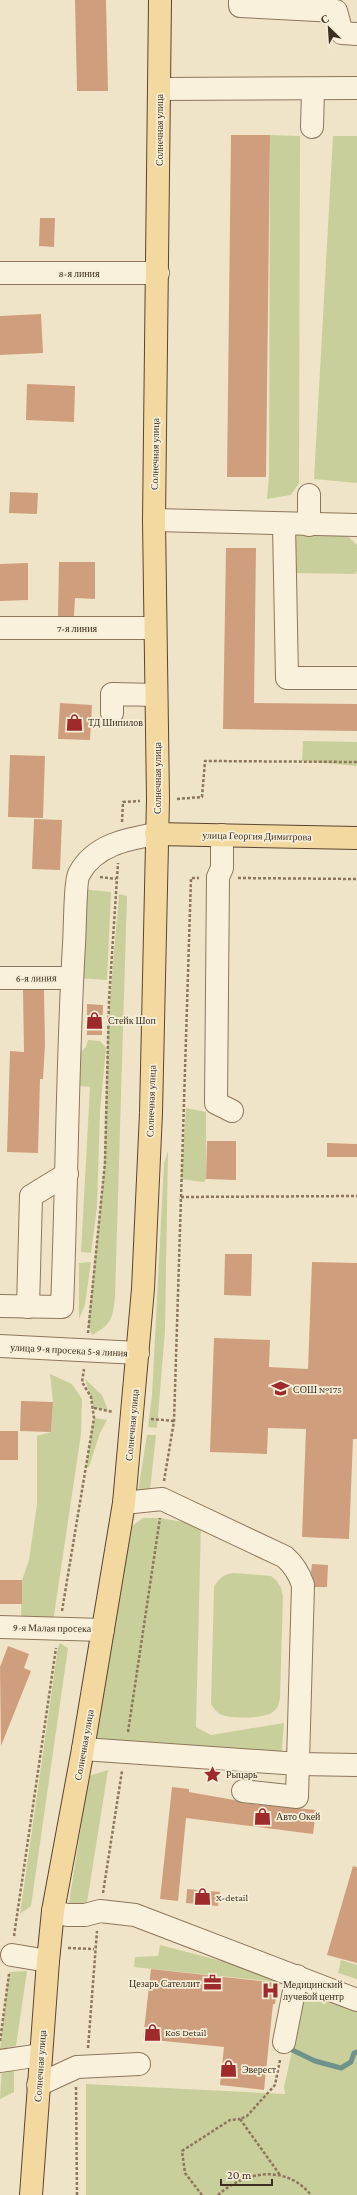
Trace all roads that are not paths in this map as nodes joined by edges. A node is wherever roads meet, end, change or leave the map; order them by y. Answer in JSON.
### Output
{"nodes":[{"id":1,"x":160,"y":0,"type":"edge"},
{"id":2,"x":240,"y":0,"type":"edge"},
{"id":3,"x":357,"y":34,"type":"edge"},
{"id":4,"x":357,"y":88,"type":"edge"},
{"id":5,"x":159,"y":89,"type":"junction"},
{"id":6,"x":313,"y":90,"type":"junction"},
{"id":7,"x":312,"y":127,"type":"dead end"},
{"id":8,"x":0,"y":273,"type":"edge"},
{"id":9,"x":158,"y":273,"type":"junction"},
{"id":10,"x":309,"y":495,"type":"dead end"},
{"id":11,"x":154,"y":520,"type":"junction"},
{"id":12,"x":284,"y":525,"type":"junction"},
{"id":13,"x":309,"y":525,"type":"junction"},
{"id":14,"x":355,"y":527,"type":"edge"},
{"id":15,"x":0,"y":628,"type":"edge"},
{"id":16,"x":154,"y":628,"type":"junction"},
{"id":17,"x":357,"y":678,"type":"edge"},
{"id":18,"x":156,"y":695,"type":"junction"},
{"id":19,"x":112,"y":713,"type":"dead end"},
{"id":20,"x":156,"y":834,"type":"junction"},
{"id":21,"x":222,"y":835,"type":"junction"},
{"id":22,"x":357,"y":838,"type":"edge"},
{"id":23,"x":0,"y":978,"type":"edge"},
{"id":24,"x":72,"y":978,"type":"junction"},
{"id":25,"x":232,"y":1111,"type":"dead end"},
{"id":26,"x":67,"y":1174,"type":"junction"},
{"id":27,"x":0,"y":1306,"type":"edge"},
{"id":28,"x":28,"y":1307,"type":"junction"},
{"id":29,"x":0,"y":1346,"type":"edge"},
{"id":30,"x":138,"y":1353,"type":"junction"},
{"id":31,"x":124,"y":1503,"type":"junction"},
{"id":32,"x":0,"y":1627,"type":"edge"},
{"id":33,"x":103,"y":1630,"type":"junction"},
{"id":34,"x":83,"y":1750,"type":"junction"},
{"id":35,"x":299,"y":1764,"type":"junction"},
{"id":36,"x":357,"y":1765,"type":"edge"},
{"id":37,"x":243,"y":1791,"type":"dead end"},
{"id":38,"x":53,"y":1911,"type":"junction"},
{"id":39,"x":12,"y":1955,"type":"road end"},
{"id":40,"x":48,"y":1961,"type":"junction"},
{"id":41,"x":297,"y":1976,"type":"junction"},
{"id":42,"x":357,"y":2000,"type":"edge"},
{"id":43,"x":284,"y":2042,"type":"road end"},
{"id":44,"x":41,"y":2055,"type":"junction"},
{"id":45,"x":0,"y":2061,"type":"edge"},
{"id":46,"x":139,"y":2064,"type":"dead end"},
{"id":47,"x":38,"y":2085,"type":"junction"},
{"id":48,"x":32,"y":2195,"type":"edge"}],
"edges":[{"from":1,"to":5,"type":"main road","name":"Солнечная улица"},
{"from":2,"to":3,"type":"street"},
{"from":4,"to":6,"type":"street"},
{"from":5,"to":6,"type":"street"},
{"from":5,"to":9,"type":"main road","name":"Солнечная улица"},
{"from":6,"to":7,"type":"street"},
{"from":8,"to":9,"type":"street","name":"8-я линия"},
{"from":9,"to":11,"type":"main road","name":"Солнечная улица"},
{"from":10,"to":13,"type":"street"},
{"from":11,"to":12,"type":"street"},
{"from":11,"to":16,"type":"main road","name":"Солнечная улица"},
{"from":12,"to":13,"type":"street"},
{"from":12,"to":17,"type":"street"},
{"from":13,"to":14,"type":"street"},
{"from":15,"to":16,"type":"street","name":"7-я линия"},
{"from":16,"to":18,"type":"main road","name":"Солнечная улица"},
{"from":18,"to":19,"type":"street"},
{"from":18,"to":20,"type":"main road","name":"Солнечная улица"},
{"from":20,"to":21,"type":"main road","name":"улица Георгия Димитрова"},
{"from":20,"to":24,"type":"street"},
{"from":20,"to":30,"type":"main road","name":"Солнечная улица"},
{"from":21,"to":22,"type":"main road","name":"улица Георгия Димитрова"},
{"from":21,"to":25,"type":"street"},
{"from":23,"to":24,"type":"street","name":"6-я линия"},
{"from":24,"to":26,"type":"street"},
{"from":26,"to":28,"type":"street"},
{"from":26,"to":28,"type":"street"},
{"from":27,"to":28,"type":"street"},
{"from":29,"to":30,"type":"street","name":"улица 9-я просека 5-я линия"},
{"from":30,"to":31,"type":"main road","name":"Солнечная улица"},
{"from":31,"to":33,"type":"main road","name":"Солнечная улица"},
{"from":31,"to":35,"type":"street"},
{"from":32,"to":33,"type":"street","name":"9-я Малая просека"},
{"from":33,"to":34,"type":"main road","name":"Солнечная улица"},
{"from":34,"to":35,"type":"street"},
{"from":34,"to":38,"type":"main road","name":"Солнечная улица"},
{"from":35,"to":36,"type":"street"},
{"from":35,"to":37,"type":"street"},
{"from":38,"to":40,"type":"main road","name":"Солнечная улица"},
{"from":38,"to":41,"type":"street"},
{"from":39,"to":40,"type":"street"},
{"from":40,"to":44,"type":"main road","name":"Солнечная улица"},
{"from":41,"to":42,"type":"street"},
{"from":41,"to":43,"type":"street"},
{"from":44,"to":45,"type":"street"},
{"from":44,"to":47,"type":"main road","name":"Солнечная улица"},
{"from":46,"to":47,"type":"street"},
{"from":47,"to":48,"type":"main road","name":"Солнечная улица"}]}
